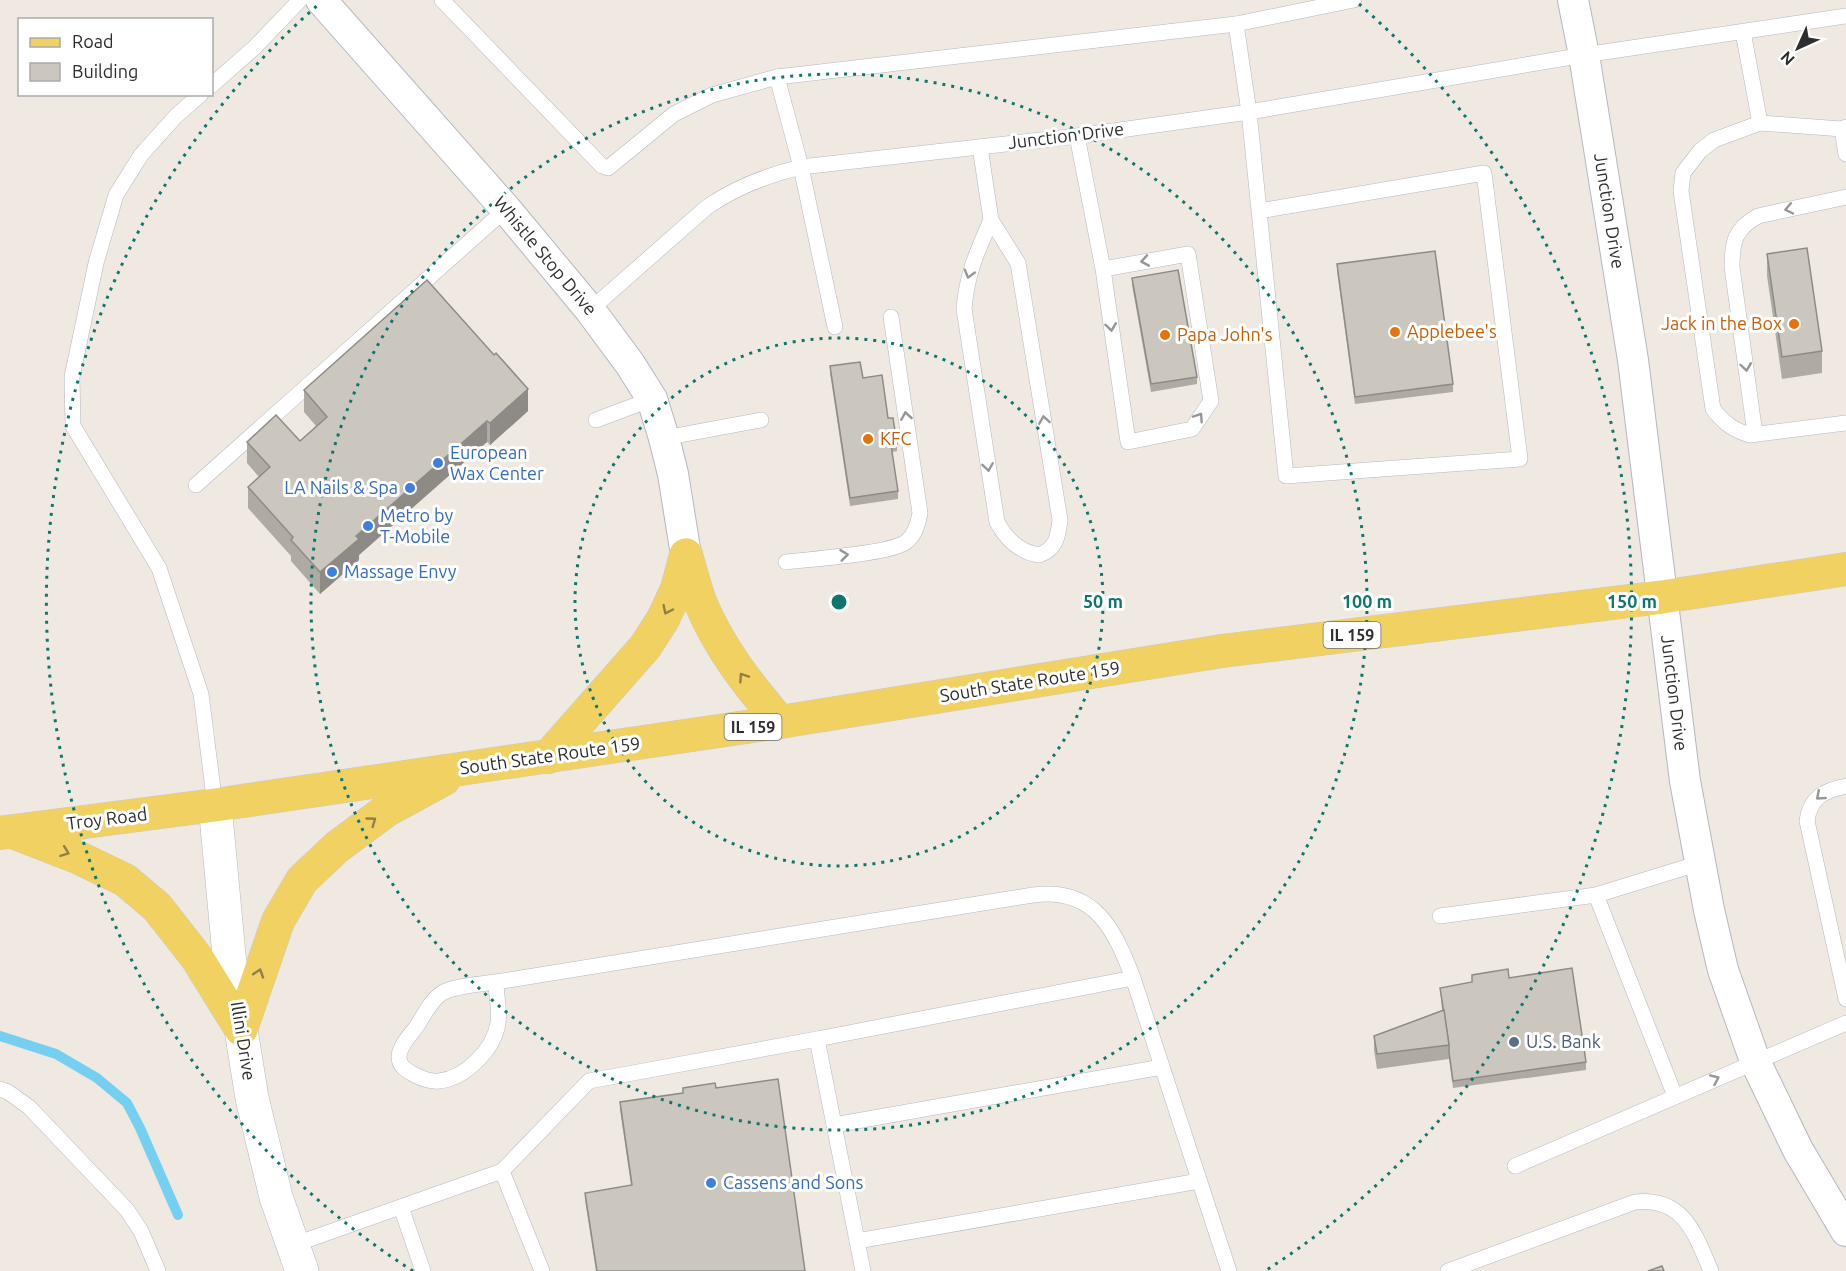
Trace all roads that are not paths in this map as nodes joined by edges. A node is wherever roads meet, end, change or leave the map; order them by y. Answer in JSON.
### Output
{"nodes":[{"id":1,"x":300,"y":0,"type":"edge"},
{"id":2,"x":321,"y":0,"type":"edge"},
{"id":3,"x":442,"y":0,"type":"edge"},
{"id":4,"x":1354,"y":0,"type":"edge"},
{"id":5,"x":1573,"y":0,"type":"edge"},
{"id":6,"x":1846,"y":16,"type":"edge"},
{"id":7,"x":1236,"y":24,"type":"junction"},
{"id":8,"x":1743,"y":32,"type":"junction"},
{"id":9,"x":1584,"y":56,"type":"junction"},
{"id":10,"x":777,"y":77,"type":"junction"},
{"id":11,"x":213,"y":84,"type":"edge"},
{"id":12,"x":199,"y":96,"type":"edge"},
{"id":13,"x":1249,"y":112,"type":"junction"},
{"id":14,"x":1760,"y":123,"type":"junction"},
{"id":15,"x":1844,"y":128,"type":"edge"},
{"id":16,"x":1077,"y":136,"type":"junction"},
{"id":17,"x":980,"y":147,"type":"junction"},
{"id":18,"x":1846,"y":154,"type":"edge"},
{"id":19,"x":801,"y":166,"type":"junction"},
{"id":20,"x":1846,"y":197,"type":"edge"},
{"id":21,"x":506,"y":209,"type":"junction"},
{"id":22,"x":1259,"y":211,"type":"junction"},
{"id":23,"x":991,"y":220,"type":"junction"},
{"id":24,"x":1103,"y":269,"type":"junction"},
{"id":25,"x":590,"y":310,"type":"junction"},
{"id":26,"x":891,"y":317,"type":"dead end"},
{"id":27,"x":835,"y":327,"type":"dead end"},
{"id":28,"x":652,"y":399,"type":"junction"},
{"id":29,"x":596,"y":420,"type":"dead end"},
{"id":30,"x":761,"y":420,"type":"dead end"},
{"id":31,"x":1846,"y":423,"type":"edge"},
{"id":32,"x":1755,"y":434,"type":"junction"},
{"id":33,"x":664,"y":438,"type":"junction"},
{"id":34,"x":196,"y":485,"type":"dead end"},
{"id":35,"x":686,"y":555,"type":"junction"},
{"id":36,"x":786,"y":562,"type":"dead end"},
{"id":37,"x":1846,"y":569,"type":"edge"},
{"id":38,"x":1662,"y":597,"type":"junction"},
{"id":39,"x":780,"y":722,"type":"junction"},
{"id":40,"x":548,"y":757,"type":"junction"},
{"id":41,"x":462,"y":769,"type":"junction"},
{"id":42,"x":1846,"y":786,"type":"edge"},
{"id":43,"x":215,"y":805,"type":"junction"},
{"id":44,"x":5,"y":832,"type":"edge"},
{"id":45,"x":1700,"y":863,"type":"junction"},
{"id":46,"x":1596,"y":895,"type":"junction"},
{"id":47,"x":1440,"y":916,"type":"dead end"},
{"id":48,"x":1133,"y":978,"type":"junction"},
{"id":49,"x":496,"y":982,"type":"junction"},
{"id":50,"x":1846,"y":999,"type":"edge"},
{"id":51,"x":1846,"y":1023,"type":"edge"},
{"id":52,"x":241,"y":1029,"type":"junction"},
{"id":53,"x":817,"y":1039,"type":"junction"},
{"id":54,"x":1755,"y":1061,"type":"junction"},
{"id":55,"x":1162,"y":1067,"type":"junction"},
{"id":56,"x":0,"y":1089,"type":"edge"},
{"id":57,"x":1675,"y":1096,"type":"junction"},
{"id":58,"x":834,"y":1125,"type":"junction"},
{"id":59,"x":1515,"y":1166,"type":"dead end"},
{"id":60,"x":502,"y":1171,"type":"junction"},
{"id":61,"x":1199,"y":1181,"type":"junction"},
{"id":62,"x":401,"y":1207,"type":"junction"},
{"id":63,"x":1846,"y":1231,"type":"edge"},
{"id":64,"x":857,"y":1241,"type":"junction"},
{"id":65,"x":298,"y":1258,"type":"edge"},
{"id":66,"x":158,"y":1271,"type":"edge"},
{"id":67,"x":423,"y":1271,"type":"edge"},
{"id":68,"x":542,"y":1271,"type":"edge"},
{"id":69,"x":863,"y":1271,"type":"edge"},
{"id":70,"x":1229,"y":1271,"type":"edge"},
{"id":71,"x":1448,"y":1271,"type":"edge"},
{"id":72,"x":1711,"y":1271,"type":"edge"}],
"edges":[{"from":1,"to":11,"type":"lane"},
{"from":2,"to":21,"type":"street","name":"Whistle Stop Drive"},
{"from":3,"to":10,"type":"lane"},
{"from":4,"to":7,"type":"lane"},
{"from":5,"to":9,"type":"street","name":"Junction Drive"},
{"from":6,"to":8,"type":"lane","name":"Junction Drive"},
{"from":7,"to":10,"type":"lane"},
{"from":7,"to":13,"type":"lane"},
{"from":8,"to":9,"type":"lane","name":"Junction Drive"},
{"from":8,"to":14,"type":"lane"},
{"from":9,"to":13,"type":"lane","name":"Junction Drive"},
{"from":9,"to":38,"type":"street","name":"Junction Drive"},
{"from":10,"to":19,"type":"lane"},
{"from":12,"to":43,"type":"lane"},
{"from":13,"to":16,"type":"lane","name":"Junction Drive"},
{"from":13,"to":22,"type":"lane"},
{"from":14,"to":15,"type":"lane"},
{"from":14,"to":32,"type":"lane"},
{"from":15,"to":18,"type":"lane"},
{"from":16,"to":17,"type":"lane","name":"Junction Drive"},
{"from":16,"to":24,"type":"lane"},
{"from":17,"to":19,"type":"lane","name":"Junction Drive"},
{"from":17,"to":23,"type":"lane"},
{"from":19,"to":25,"type":"lane","name":"Junction Drive"},
{"from":19,"to":27,"type":"lane"},
{"from":20,"to":32,"type":"lane","one_way":true},
{"from":21,"to":25,"type":"street","name":"Whistle Stop Drive"},
{"from":21,"to":34,"type":"lane"},
{"from":22,"to":22,"type":"lane"},
{"from":23,"to":23,"type":"lane","one_way":true},
{"from":24,"to":24,"type":"lane","one_way":true},
{"from":25,"to":28,"type":"street","name":"Whistle Stop Drive"},
{"from":36,"to":26,"type":"lane","one_way":true},
{"from":28,"to":29,"type":"lane"},
{"from":28,"to":33,"type":"street","name":"Whistle Stop Drive"},
{"from":30,"to":33,"type":"lane"},
{"from":31,"to":32,"type":"lane"},
{"from":33,"to":35,"type":"street","name":"Whistle Stop Drive"},
{"from":39,"to":35,"type":"main road","name":"Whistle Stop Drive","one_way":true},
{"from":35,"to":40,"type":"main road","name":"Whistle Stop Drive","one_way":true},
{"from":37,"to":38,"type":"main road","name":"South State Route 159","number":"IL 159"},
{"from":38,"to":39,"type":"main road","name":"South State Route 159","number":"IL 159"},
{"from":38,"to":45,"type":"street","name":"Junction Drive"},
{"from":39,"to":40,"type":"main road","name":"South State Route 159","number":"IL 159"},
{"from":40,"to":41,"type":"main road","name":"South State Route 159","number":"IL 159"},
{"from":41,"to":43,"type":"main road","name":"South State Route 159","number":"IL 159"},
{"from":52,"to":41,"type":"main road","one_way":true},
{"from":42,"to":50,"type":"lane","one_way":true},
{"from":43,"to":44,"type":"main road","name":"Troy Road"},
{"from":43,"to":52,"type":"main road","name":"Illini Drive"},
{"from":44,"to":52,"type":"main road","one_way":true},
{"from":45,"to":46,"type":"lane"},
{"from":45,"to":54,"type":"street","name":"Junction Drive"},
{"from":46,"to":47,"type":"lane"},
{"from":46,"to":57,"type":"lane"},
{"from":48,"to":49,"type":"lane"},
{"from":48,"to":53,"type":"lane"},
{"from":48,"to":55,"type":"lane"},
{"from":49,"to":49,"type":"lane"},
{"from":51,"to":54,"type":"lane"},
{"from":52,"to":65,"type":"main road","name":"Illini Drive"},
{"from":53,"to":58,"type":"lane"},
{"from":53,"to":60,"type":"lane"},
{"from":57,"to":54,"type":"lane","one_way":true},
{"from":54,"to":63,"type":"street","name":"Junction Drive"},
{"from":55,"to":58,"type":"lane"},
{"from":55,"to":61,"type":"lane"},
{"from":56,"to":66,"type":"lane"},
{"from":57,"to":59,"type":"lane"},
{"from":58,"to":64,"type":"lane"},
{"from":60,"to":62,"type":"lane"},
{"from":60,"to":68,"type":"lane"},
{"from":61,"to":64,"type":"lane"},
{"from":61,"to":70,"type":"lane"},
{"from":62,"to":65,"type":"lane"},
{"from":62,"to":67,"type":"lane"},
{"from":64,"to":69,"type":"lane"},
{"from":71,"to":72,"type":"lane"}]}
